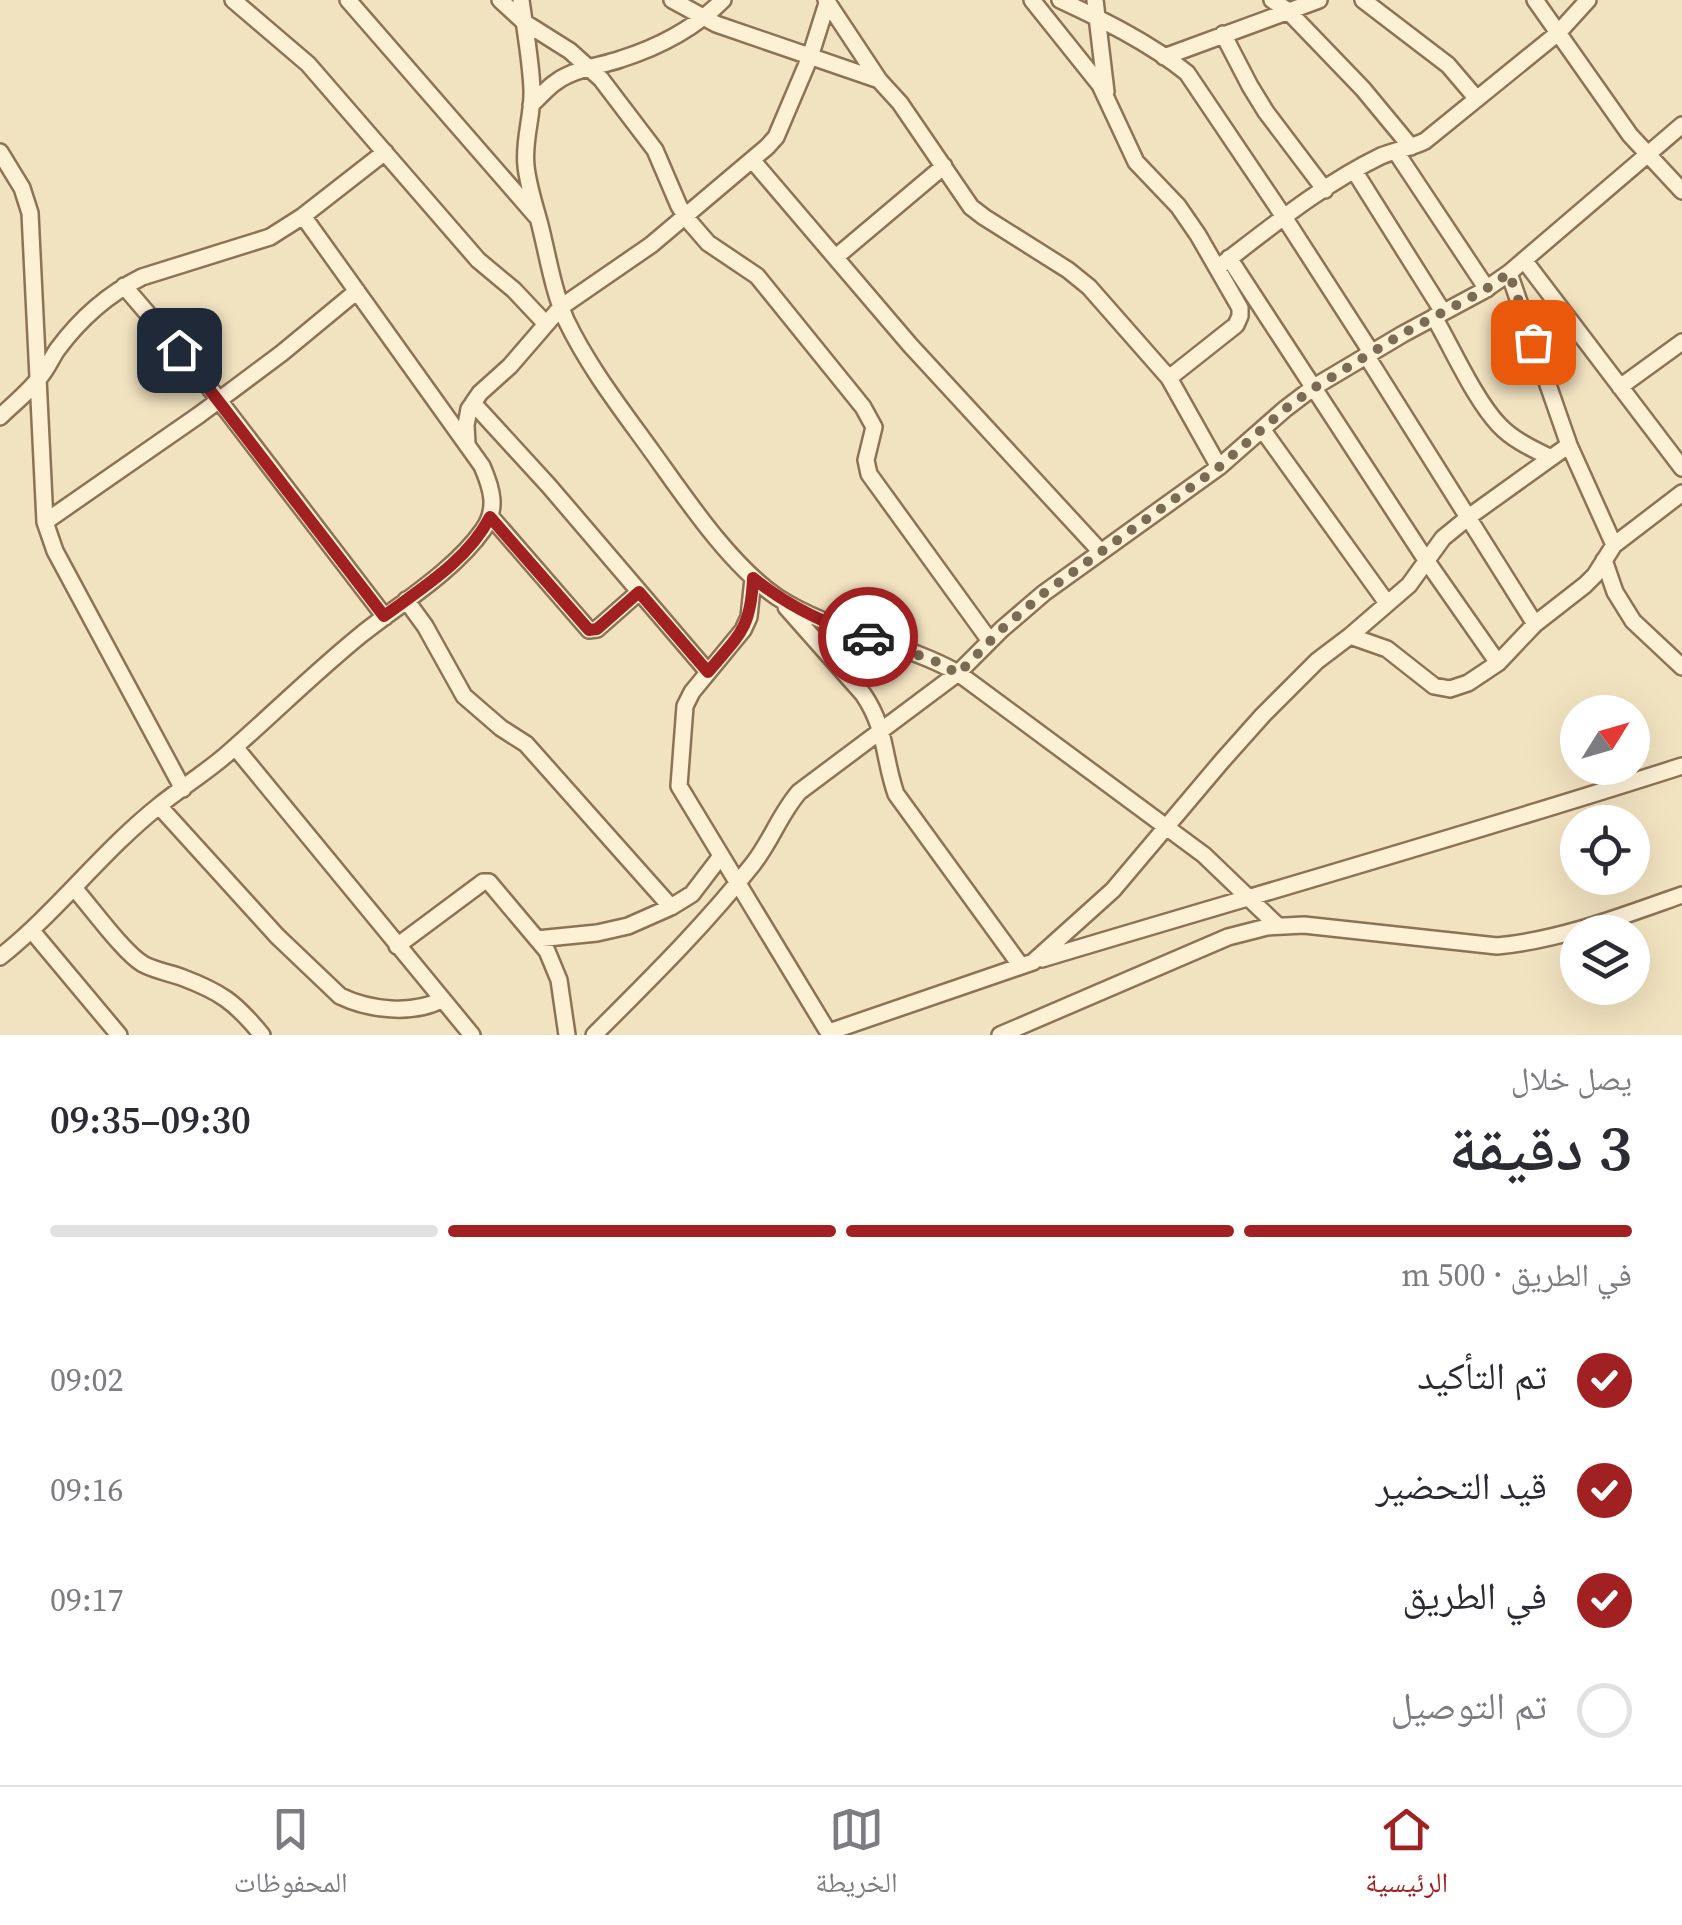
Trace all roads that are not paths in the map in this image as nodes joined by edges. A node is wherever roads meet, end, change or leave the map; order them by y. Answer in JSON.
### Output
{"nodes":[{"id":1,"x":233,"y":0,"type":"edge"},
{"id":2,"x":348,"y":0,"type":"edge"},
{"id":3,"x":500,"y":0,"type":"edge"},
{"id":4,"x":521,"y":0,"type":"edge"},
{"id":5,"x":672,"y":0,"type":"edge"},
{"id":6,"x":723,"y":0,"type":"edge"},
{"id":7,"x":1032,"y":0,"type":"edge"},
{"id":8,"x":1060,"y":0,"type":"edge"},
{"id":9,"x":1094,"y":0,"type":"edge"},
{"id":10,"x":1272,"y":0,"type":"edge"},
{"id":11,"x":1319,"y":0,"type":"edge"},
{"id":12,"x":1363,"y":0,"type":"edge"},
{"id":13,"x":1535,"y":0,"type":"edge"},
{"id":14,"x":1588,"y":0,"type":"edge"},
{"id":15,"x":827,"y":1,"type":"edge"},
{"id":16,"x":1287,"y":10,"type":"junction"},
{"id":17,"x":705,"y":18,"type":"junction"},
{"id":18,"x":1097,"y":18,"type":"junction"},
{"id":19,"x":524,"y":22,"type":"junction"},
{"id":20,"x":1223,"y":34,"type":"junction"},
{"id":21,"x":1558,"y":34,"type":"junction"},
{"id":22,"x":810,"y":57,"type":"junction"},
{"id":23,"x":1164,"y":57,"type":"junction"},
{"id":24,"x":590,"y":67,"type":"junction"},
{"id":25,"x":878,"y":80,"type":"junction"},
{"id":26,"x":1106,"y":96,"type":"junction"},
{"id":27,"x":1477,"y":99,"type":"junction"},
{"id":28,"x":532,"y":105,"type":"junction"},
{"id":29,"x":1682,"y":125,"type":"edge"},
{"id":30,"x":1403,"y":149,"type":"junction"},
{"id":31,"x":0,"y":152,"type":"edge"},
{"id":32,"x":384,"y":152,"type":"junction"},
{"id":33,"x":1646,"y":155,"type":"junction"},
{"id":34,"x":753,"y":162,"type":"junction"},
{"id":35,"x":944,"y":166,"type":"junction"},
{"id":36,"x":1355,"y":172,"type":"junction"},
{"id":37,"x":1324,"y":190,"type":"junction"},
{"id":38,"x":1682,"y":190,"type":"edge"},
{"id":39,"x":303,"y":216,"type":"junction"},
{"id":40,"x":686,"y":216,"type":"junction"},
{"id":41,"x":1284,"y":217,"type":"junction"},
{"id":42,"x":538,"y":219,"type":"junction"},
{"id":43,"x":836,"y":257,"type":"junction"},
{"id":44,"x":1524,"y":260,"type":"junction"},
{"id":45,"x":1223,"y":263,"type":"junction"},
{"id":46,"x":1509,"y":273,"type":"junction"},
{"id":47,"x":124,"y":286,"type":"junction"},
{"id":48,"x":1487,"y":288,"type":"junction"},
{"id":49,"x":357,"y":291,"type":"junction"},
{"id":50,"x":561,"y":307,"type":"junction"},
{"id":51,"x":1439,"y":315,"type":"junction"},
{"id":52,"x":546,"y":324,"type":"junction"},
{"id":53,"x":1682,"y":342,"type":"edge"},
{"id":54,"x":1368,"y":354,"type":"junction"},
{"id":55,"x":1169,"y":378,"type":"junction"},
{"id":56,"x":39,"y":379,"type":"junction"},
{"id":57,"x":1620,"y":387,"type":"junction"},
{"id":58,"x":1314,"y":388,"type":"junction"},
{"id":59,"x":219,"y":400,"type":"junction"},
{"id":60,"x":472,"y":403,"type":"junction"},
{"id":61,"x":0,"y":417,"type":"edge"},
{"id":62,"x":1262,"y":429,"type":"junction"},
{"id":63,"x":1570,"y":446,"type":"junction"},
{"id":64,"x":468,"y":447,"type":"junction"},
{"id":65,"x":1551,"y":458,"type":"junction"},
{"id":66,"x":1219,"y":467,"type":"junction"},
{"id":67,"x":1682,"y":468,"type":"edge"},
{"id":68,"x":1682,"y":493,"type":"edge"},
{"id":69,"x":490,"y":517,"type":"junction"},
{"id":70,"x":1467,"y":518,"type":"junction"},
{"id":71,"x":45,"y":522,"type":"junction"},
{"id":72,"x":1614,"y":545,"type":"junction"},
{"id":73,"x":1100,"y":551,"type":"junction"},
{"id":74,"x":1426,"y":560,"type":"junction"},
{"id":75,"x":1604,"y":560,"type":"junction"},
{"id":76,"x":753,"y":578,"type":"junction"},
{"id":77,"x":639,"y":592,"type":"junction"},
{"id":78,"x":776,"y":596,"type":"junction"},
{"id":79,"x":406,"y":600,"type":"junction"},
{"id":80,"x":1387,"y":604,"type":"junction"},
{"id":81,"x":384,"y":616,"type":"junction"},
{"id":82,"x":1535,"y":624,"type":"junction"},
{"id":83,"x":1350,"y":636,"type":"junction"},
{"id":84,"x":990,"y":640,"type":"junction"},
{"id":85,"x":1498,"y":663,"type":"junction"},
{"id":86,"x":1682,"y":668,"type":"edge"},
{"id":87,"x":708,"y":672,"type":"junction"},
{"id":88,"x":958,"y":674,"type":"junction"},
{"id":89,"x":882,"y":730,"type":"junction"},
{"id":90,"x":234,"y":747,"type":"junction"},
{"id":91,"x":1682,"y":766,"type":"edge"},
{"id":92,"x":182,"y":789,"type":"junction"},
{"id":93,"x":159,"y":806,"type":"junction"},
{"id":94,"x":1165,"y":827,"type":"junction"},
{"id":95,"x":721,"y":856,"type":"junction"},
{"id":96,"x":738,"y":882,"type":"junction"},
{"id":97,"x":74,"y":888,"type":"junction"},
{"id":98,"x":1682,"y":895,"type":"edge"},
{"id":99,"x":1248,"y":897,"type":"junction"},
{"id":100,"x":670,"y":907,"type":"junction"},
{"id":101,"x":1278,"y":926,"type":"junction"},
{"id":102,"x":32,"y":931,"type":"junction"},
{"id":103,"x":537,"y":939,"type":"junction"},
{"id":104,"x":397,"y":946,"type":"junction"},
{"id":105,"x":0,"y":956,"type":"edge"},
{"id":106,"x":1027,"y":964,"type":"junction"},
{"id":107,"x":441,"y":1000,"type":"junction"},
{"id":108,"x":829,"y":1033,"type":"edge"},
{"id":109,"x":119,"y":1035,"type":"edge"},
{"id":110,"x":262,"y":1035,"type":"edge"},
{"id":111,"x":472,"y":1035,"type":"edge"},
{"id":112,"x":567,"y":1035,"type":"edge"},
{"id":113,"x":594,"y":1035,"type":"edge"},
{"id":114,"x":1000,"y":1035,"type":"edge"}],
"edges":[{"from":1,"to":32,"type":"street"},
{"from":2,"to":42,"type":"street"},
{"from":3,"to":19,"type":"street"},
{"from":4,"to":19,"type":"street"},
{"from":5,"to":17,"type":"street"},
{"from":6,"to":17,"type":"street"},
{"from":7,"to":26,"type":"street"},
{"from":8,"to":18,"type":"street"},
{"from":9,"to":18,"type":"street"},
{"from":10,"to":16,"type":"street"},
{"from":11,"to":16,"type":"street"},
{"from":12,"to":27,"type":"street"},
{"from":13,"to":21,"type":"street"},
{"from":14,"to":21,"type":"street"},
{"from":15,"to":22,"type":"street"},
{"from":15,"to":25,"type":"street"},
{"from":16,"to":20,"type":"street"},
{"from":16,"to":30,"type":"street"},
{"from":17,"to":22,"type":"street"},
{"from":17,"to":24,"type":"street"},
{"from":18,"to":23,"type":"street"},
{"from":18,"to":26,"type":"street"},
{"from":19,"to":24,"type":"street"},
{"from":19,"to":28,"type":"street"},
{"from":20,"to":23,"type":"street"},
{"from":20,"to":37,"type":"street"},
{"from":21,"to":27,"type":"street"},
{"from":21,"to":33,"type":"street"},
{"from":22,"to":25,"type":"street"},
{"from":22,"to":34,"type":"street"},
{"from":23,"to":41,"type":"street"},
{"from":24,"to":28,"type":"street"},
{"from":24,"to":40,"type":"street"},
{"from":25,"to":35,"type":"street"},
{"from":26,"to":45,"type":"street"},
{"from":27,"to":30,"type":"street"},
{"from":28,"to":42,"type":"street"},
{"from":29,"to":33,"type":"street"},
{"from":30,"to":36,"type":"street"},
{"from":30,"to":48,"type":"street"},
{"from":31,"to":56,"type":"street"},
{"from":32,"to":39,"type":"street"},
{"from":32,"to":52,"type":"street"},
{"from":33,"to":38,"type":"street"},
{"from":33,"to":44,"type":"street"},
{"from":34,"to":40,"type":"street"},
{"from":34,"to":43,"type":"street"},
{"from":35,"to":43,"type":"street"},
{"from":35,"to":55,"type":"street"},
{"from":36,"to":37,"type":"street"},
{"from":36,"to":51,"type":"street"},
{"from":37,"to":41,"type":"street"},
{"from":39,"to":47,"type":"street"},
{"from":39,"to":49,"type":"street"},
{"from":40,"to":50,"type":"street"},
{"from":40,"to":84,"type":"street"},
{"from":41,"to":45,"type":"street"},
{"from":41,"to":54,"type":"street"},
{"from":42,"to":50,"type":"street"},
{"from":43,"to":73,"type":"street"},
{"from":44,"to":46,"type":"street"},
{"from":44,"to":57,"type":"street"},
{"from":45,"to":55,"type":"street"},
{"from":45,"to":58,"type":"street"},
{"from":46,"to":48,"type":"street"},
{"from":46,"to":63,"type":"street"},
{"from":47,"to":56,"type":"street"},
{"from":47,"to":59,"type":"street"},
{"from":48,"to":51,"type":"street"},
{"from":49,"to":59,"type":"street"},
{"from":49,"to":64,"type":"street"},
{"from":50,"to":52,"type":"street"},
{"from":50,"to":76,"type":"street"},
{"from":51,"to":54,"type":"street"},
{"from":51,"to":65,"type":"street"},
{"from":52,"to":60,"type":"street"},
{"from":53,"to":57,"type":"street"},
{"from":54,"to":58,"type":"street"},
{"from":54,"to":70,"type":"street"},
{"from":55,"to":66,"type":"street"},
{"from":56,"to":61,"type":"street"},
{"from":56,"to":71,"type":"street"},
{"from":57,"to":67,"type":"street"},
{"from":58,"to":62,"type":"street"},
{"from":58,"to":74,"type":"street"},
{"from":59,"to":71,"type":"street"},
{"from":59,"to":81,"type":"street"},
{"from":60,"to":64,"type":"street"},
{"from":60,"to":77,"type":"street"},
{"from":62,"to":66,"type":"street"},
{"from":62,"to":80,"type":"street"},
{"from":63,"to":65,"type":"street"},
{"from":63,"to":72,"type":"street"},
{"from":64,"to":69,"type":"street"},
{"from":65,"to":70,"type":"street"},
{"from":66,"to":73,"type":"street"},
{"from":68,"to":72,"type":"street"},
{"from":69,"to":77,"type":"street"},
{"from":69,"to":79,"type":"street"},
{"from":70,"to":74,"type":"street"},
{"from":70,"to":82,"type":"street"},
{"from":71,"to":92,"type":"street"},
{"from":72,"to":75,"type":"street"},
{"from":73,"to":84,"type":"street"},
{"from":74,"to":80,"type":"street"},
{"from":74,"to":85,"type":"street"},
{"from":75,"to":82,"type":"street"},
{"from":75,"to":86,"type":"street"},
{"from":76,"to":78,"type":"street"},
{"from":76,"to":87,"type":"street"},
{"from":77,"to":87,"type":"street"},
{"from":78,"to":88,"type":"street"},
{"from":78,"to":89,"type":"street"},
{"from":79,"to":81,"type":"street"},
{"from":79,"to":100,"type":"street"},
{"from":80,"to":83,"type":"street"},
{"from":81,"to":90,"type":"street"},
{"from":82,"to":85,"type":"street"},
{"from":83,"to":85,"type":"street"},
{"from":83,"to":94,"type":"street"},
{"from":84,"to":88,"type":"street"},
{"from":87,"to":95,"type":"street"},
{"from":88,"to":89,"type":"street"},
{"from":88,"to":94,"type":"street"},
{"from":89,"to":96,"type":"street"},
{"from":89,"to":106,"type":"street"},
{"from":90,"to":92,"type":"street"},
{"from":90,"to":104,"type":"street"},
{"from":91,"to":99,"type":"street"},
{"from":92,"to":93,"type":"street"},
{"from":93,"to":97,"type":"street"},
{"from":93,"to":107,"type":"street"},
{"from":94,"to":99,"type":"street"},
{"from":94,"to":106,"type":"street"},
{"from":95,"to":96,"type":"street"},
{"from":95,"to":100,"type":"street"},
{"from":96,"to":108,"type":"street"},
{"from":96,"to":113,"type":"street"},
{"from":97,"to":102,"type":"street"},
{"from":97,"to":110,"type":"street"},
{"from":98,"to":101,"type":"street"},
{"from":99,"to":101,"type":"street"},
{"from":99,"to":106,"type":"street"},
{"from":100,"to":103,"type":"street"},
{"from":101,"to":114,"type":"street"},
{"from":102,"to":105,"type":"street"},
{"from":102,"to":109,"type":"street"},
{"from":103,"to":104,"type":"street"},
{"from":103,"to":112,"type":"street"},
{"from":104,"to":107,"type":"street"},
{"from":106,"to":108,"type":"street"},
{"from":107,"to":111,"type":"street"}]}
